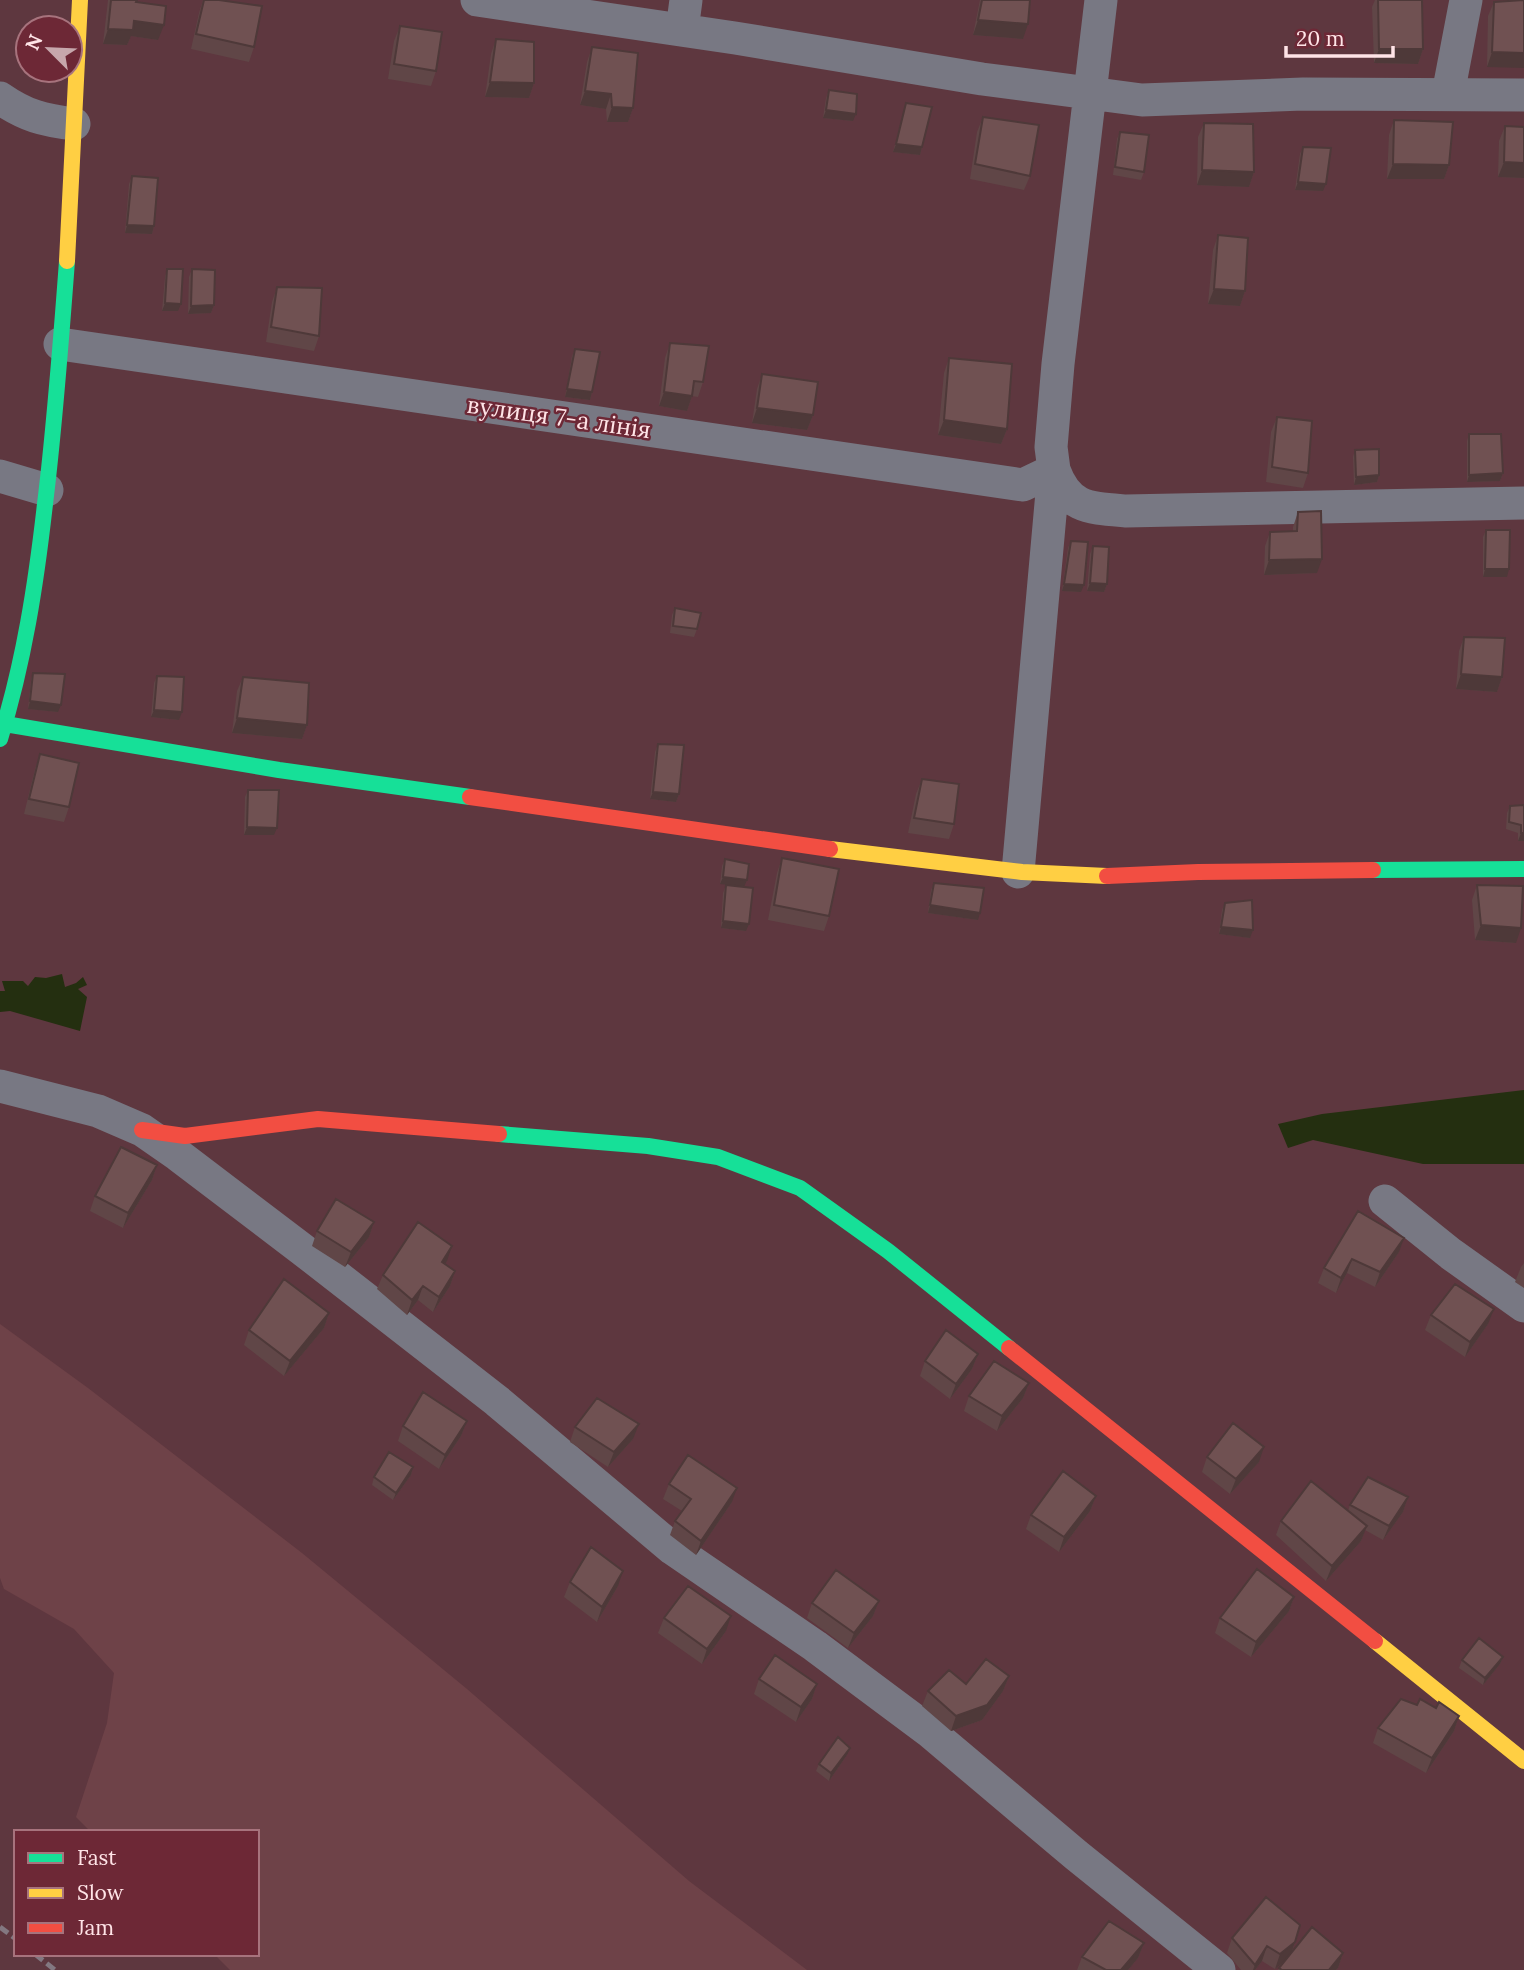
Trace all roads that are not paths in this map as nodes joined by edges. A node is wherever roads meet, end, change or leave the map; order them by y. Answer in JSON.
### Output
{"nodes":[{"id":1,"x":80,"y":0,"type":"edge"},
{"id":2,"x":477,"y":0,"type":"edge"},
{"id":3,"x":1101,"y":0,"type":"edge"},
{"id":4,"x":1466,"y":0,"type":"edge"},
{"id":5,"x":684,"y":15,"type":"edge"},
{"id":6,"x":1091,"y":94,"type":"junction"},
{"id":7,"x":1448,"y":94,"type":"junction"},
{"id":8,"x":1524,"y":95,"type":"edge"},
{"id":9,"x":0,"y":98,"type":"edge"},
{"id":10,"x":74,"y":124,"type":"junction"},
{"id":11,"x":60,"y":344,"type":"junction"},
{"id":12,"x":1054,"y":470,"type":"junction"},
{"id":13,"x":0,"y":476,"type":"edge"},
{"id":14,"x":47,"y":490,"type":"junction"},
{"id":15,"x":1524,"y":503,"type":"edge"},
{"id":16,"x":3,"y":732,"type":"edge"},
{"id":17,"x":1524,"y":869,"type":"edge"},
{"id":18,"x":1018,"y":872,"type":"junction"},
{"id":19,"x":0,"y":1086,"type":"edge"},
{"id":20,"x":142,"y":1130,"type":"junction"},
{"id":21,"x":1385,"y":1201,"type":"dead end"},
{"id":22,"x":1524,"y":1306,"type":"edge"},
{"id":23,"x":1524,"y":1761,"type":"edge"},
{"id":24,"x":1219,"y":1970,"type":"edge"}],
"edges":[{"from":1,"to":10,"type":"street"},
{"from":2,"to":5,"type":"street"},
{"from":3,"to":6,"type":"street"},
{"from":4,"to":7,"type":"street"},
{"from":5,"to":6,"type":"street"},
{"from":6,"to":7,"type":"street"},
{"from":6,"to":12,"type":"street"},
{"from":7,"to":8,"type":"street"},
{"from":9,"to":10,"type":"street"},
{"from":10,"to":11,"type":"street"},
{"from":11,"to":12,"type":"street","name":"вулиця 7-а лінія"},
{"from":11,"to":14,"type":"street"},
{"from":12,"to":15,"type":"street"},
{"from":12,"to":18,"type":"street"},
{"from":13,"to":14,"type":"street"},
{"from":14,"to":16,"type":"street"},
{"from":16,"to":18,"type":"street"},
{"from":17,"to":18,"type":"street"},
{"from":19,"to":20,"type":"street"},
{"from":20,"to":23,"type":"street"},
{"from":20,"to":24,"type":"street"},
{"from":21,"to":22,"type":"street"}]}
